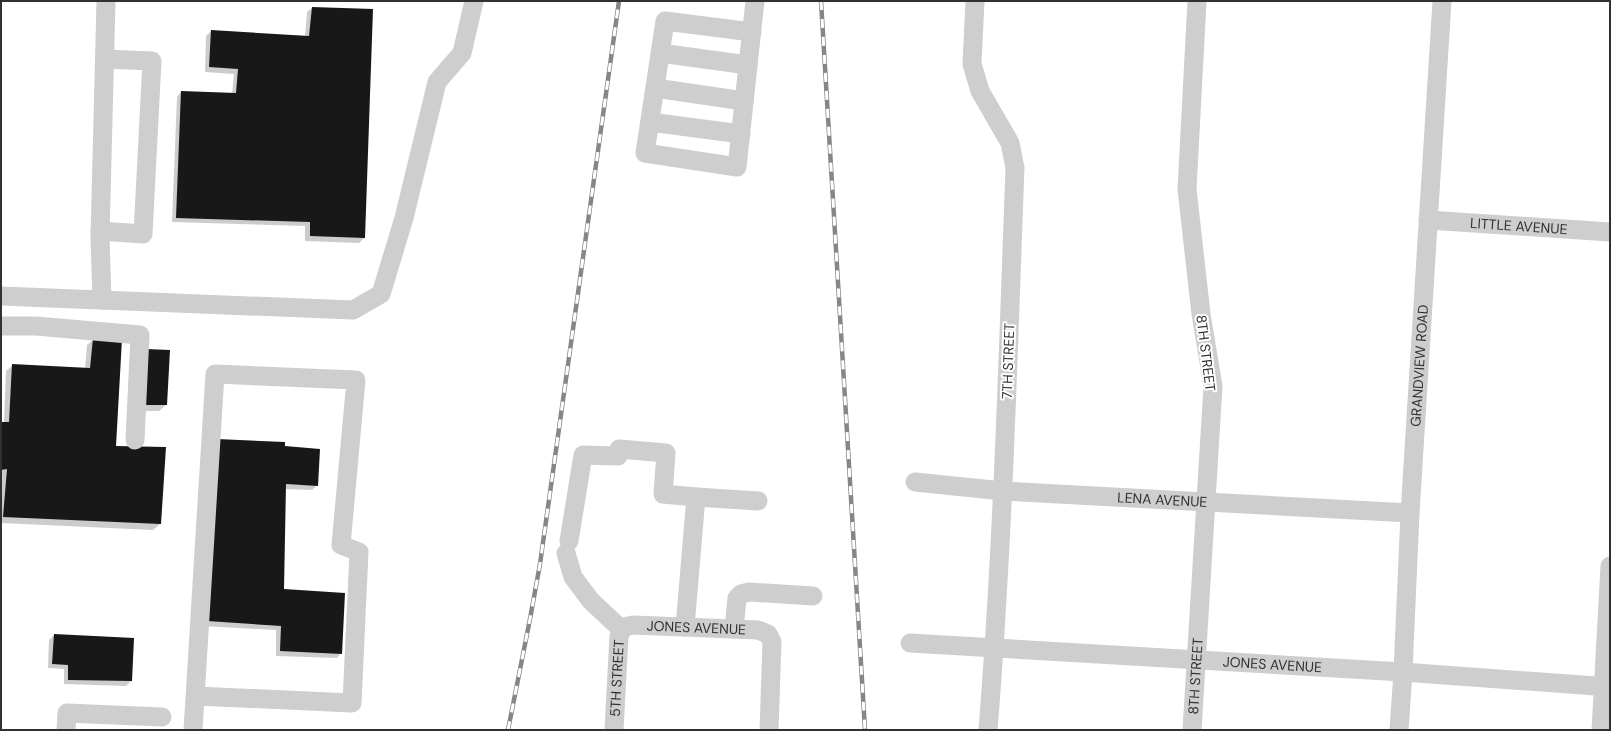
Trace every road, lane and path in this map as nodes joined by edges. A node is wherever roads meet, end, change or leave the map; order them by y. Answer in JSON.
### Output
{"nodes":[{"id":1,"x":106,"y":1,"type":"edge"},
{"id":2,"x":474,"y":1,"type":"edge"},
{"id":3,"x":755,"y":1,"type":"edge"},
{"id":4,"x":976,"y":1,"type":"edge"},
{"id":5,"x":1197,"y":1,"type":"edge"},
{"id":6,"x":1442,"y":1,"type":"edge"},
{"id":7,"x":752,"y":32,"type":"junction"},
{"id":8,"x":660,"y":53,"type":"junction"},
{"id":9,"x":105,"y":59,"type":"junction"},
{"id":10,"x":748,"y":64,"type":"junction"},
{"id":11,"x":655,"y":88,"type":"junction"},
{"id":12,"x":744,"y":101,"type":"junction"},
{"id":13,"x":650,"y":122,"type":"junction"},
{"id":14,"x":740,"y":134,"type":"junction"},
{"id":15,"x":1428,"y":220,"type":"junction"},
{"id":16,"x":100,"y":231,"type":"junction"},
{"id":17,"x":1610,"y":232,"type":"edge"},
{"id":18,"x":1,"y":296,"type":"edge"},
{"id":19,"x":102,"y":300,"type":"junction"},
{"id":20,"x":1,"y":326,"type":"edge"},
{"id":21,"x":135,"y":440,"type":"dead end"},
{"id":22,"x":915,"y":482,"type":"dead end"},
{"id":23,"x":1003,"y":491,"type":"junction"},
{"id":24,"x":696,"y":497,"type":"junction"},
{"id":25,"x":758,"y":501,"type":"dead end"},
{"id":26,"x":1206,"y":502,"type":"junction"},
{"id":27,"x":1410,"y":512,"type":"junction"},
{"id":28,"x":1610,"y":566,"type":"edge"},
{"id":29,"x":813,"y":596,"type":"dead end"},
{"id":30,"x":685,"y":627,"type":"junction"},
{"id":31,"x":623,"y":629,"type":"junction"},
{"id":32,"x":734,"y":629,"type":"junction"},
{"id":33,"x":910,"y":643,"type":"dead end"},
{"id":34,"x":994,"y":648,"type":"junction"},
{"id":35,"x":1197,"y":660,"type":"junction"},
{"id":36,"x":1403,"y":672,"type":"junction"},
{"id":37,"x":1607,"y":687,"type":"edge"},
{"id":38,"x":196,"y":696,"type":"junction"},
{"id":39,"x":162,"y":717,"type":"dead end"},
{"id":40,"x":66,"y":730,"type":"edge"},
{"id":41,"x":193,"y":730,"type":"edge"},
{"id":42,"x":614,"y":730,"type":"edge"},
{"id":43,"x":769,"y":730,"type":"edge"},
{"id":44,"x":988,"y":730,"type":"edge"},
{"id":45,"x":1192,"y":730,"type":"edge"},
{"id":46,"x":1399,"y":730,"type":"edge"},
{"id":47,"x":1601,"y":730,"type":"edge"}],
"edges":[{"from":1,"to":9,"type":"street"},
{"from":2,"to":19,"type":"street"},
{"from":3,"to":7,"type":"street"},
{"from":4,"to":23,"type":"street","name":"7TH STREET"},
{"from":5,"to":26,"type":"street","name":"8TH STREET"},
{"from":6,"to":15,"type":"street","name":"GRANDVIEW ROAD"},
{"from":7,"to":8,"type":"street"},
{"from":7,"to":10,"type":"street"},
{"from":8,"to":10,"type":"street"},
{"from":8,"to":11,"type":"street"},
{"from":9,"to":16,"type":"street"},
{"from":9,"to":16,"type":"street"},
{"from":10,"to":12,"type":"street"},
{"from":11,"to":12,"type":"street"},
{"from":11,"to":13,"type":"street"},
{"from":12,"to":14,"type":"street"},
{"from":13,"to":14,"type":"street"},
{"from":13,"to":14,"type":"street"},
{"from":15,"to":17,"type":"street","name":"LITTLE AVENUE"},
{"from":15,"to":27,"type":"street","name":"GRANDVIEW ROAD"},
{"from":16,"to":19,"type":"street"},
{"from":18,"to":19,"type":"street"},
{"from":20,"to":21,"type":"street"},
{"from":22,"to":23,"type":"street","name":"LENA AVENUE"},
{"from":23,"to":26,"type":"street","name":"LENA AVENUE"},
{"from":23,"to":34,"type":"street","name":"7TH STREET"},
{"from":24,"to":25,"type":"street"},
{"from":24,"to":30,"type":"street"},
{"from":24,"to":31,"type":"street"},
{"from":26,"to":27,"type":"street","name":"LENA AVENUE"},
{"from":26,"to":35,"type":"street","name":"8TH STREET"},
{"from":27,"to":36,"type":"street","name":"GRANDVIEW ROAD"},
{"from":28,"to":37,"type":"street"},
{"from":29,"to":32,"type":"street"},
{"from":30,"to":31,"type":"street","name":"JONES AVENUE"},
{"from":30,"to":32,"type":"street","name":"JONES AVENUE"},
{"from":31,"to":42,"type":"street","name":"5TH STREET"},
{"from":32,"to":43,"type":"street","name":"JONES AVENUE"},
{"from":33,"to":34,"type":"street","name":"JONES AVENUE"},
{"from":34,"to":35,"type":"street","name":"JONES AVENUE"},
{"from":34,"to":44,"type":"street","name":"7TH STREET"},
{"from":35,"to":36,"type":"street","name":"JONES AVENUE"},
{"from":35,"to":45,"type":"street","name":"8TH STREET"},
{"from":36,"to":37,"type":"street","name":"JONES AVENUE"},
{"from":36,"to":46,"type":"street","name":"GRANDVIEW ROAD"},
{"from":37,"to":47,"type":"street"},
{"from":38,"to":38,"type":"street"},
{"from":38,"to":41,"type":"street"},
{"from":39,"to":40,"type":"street"}]}
